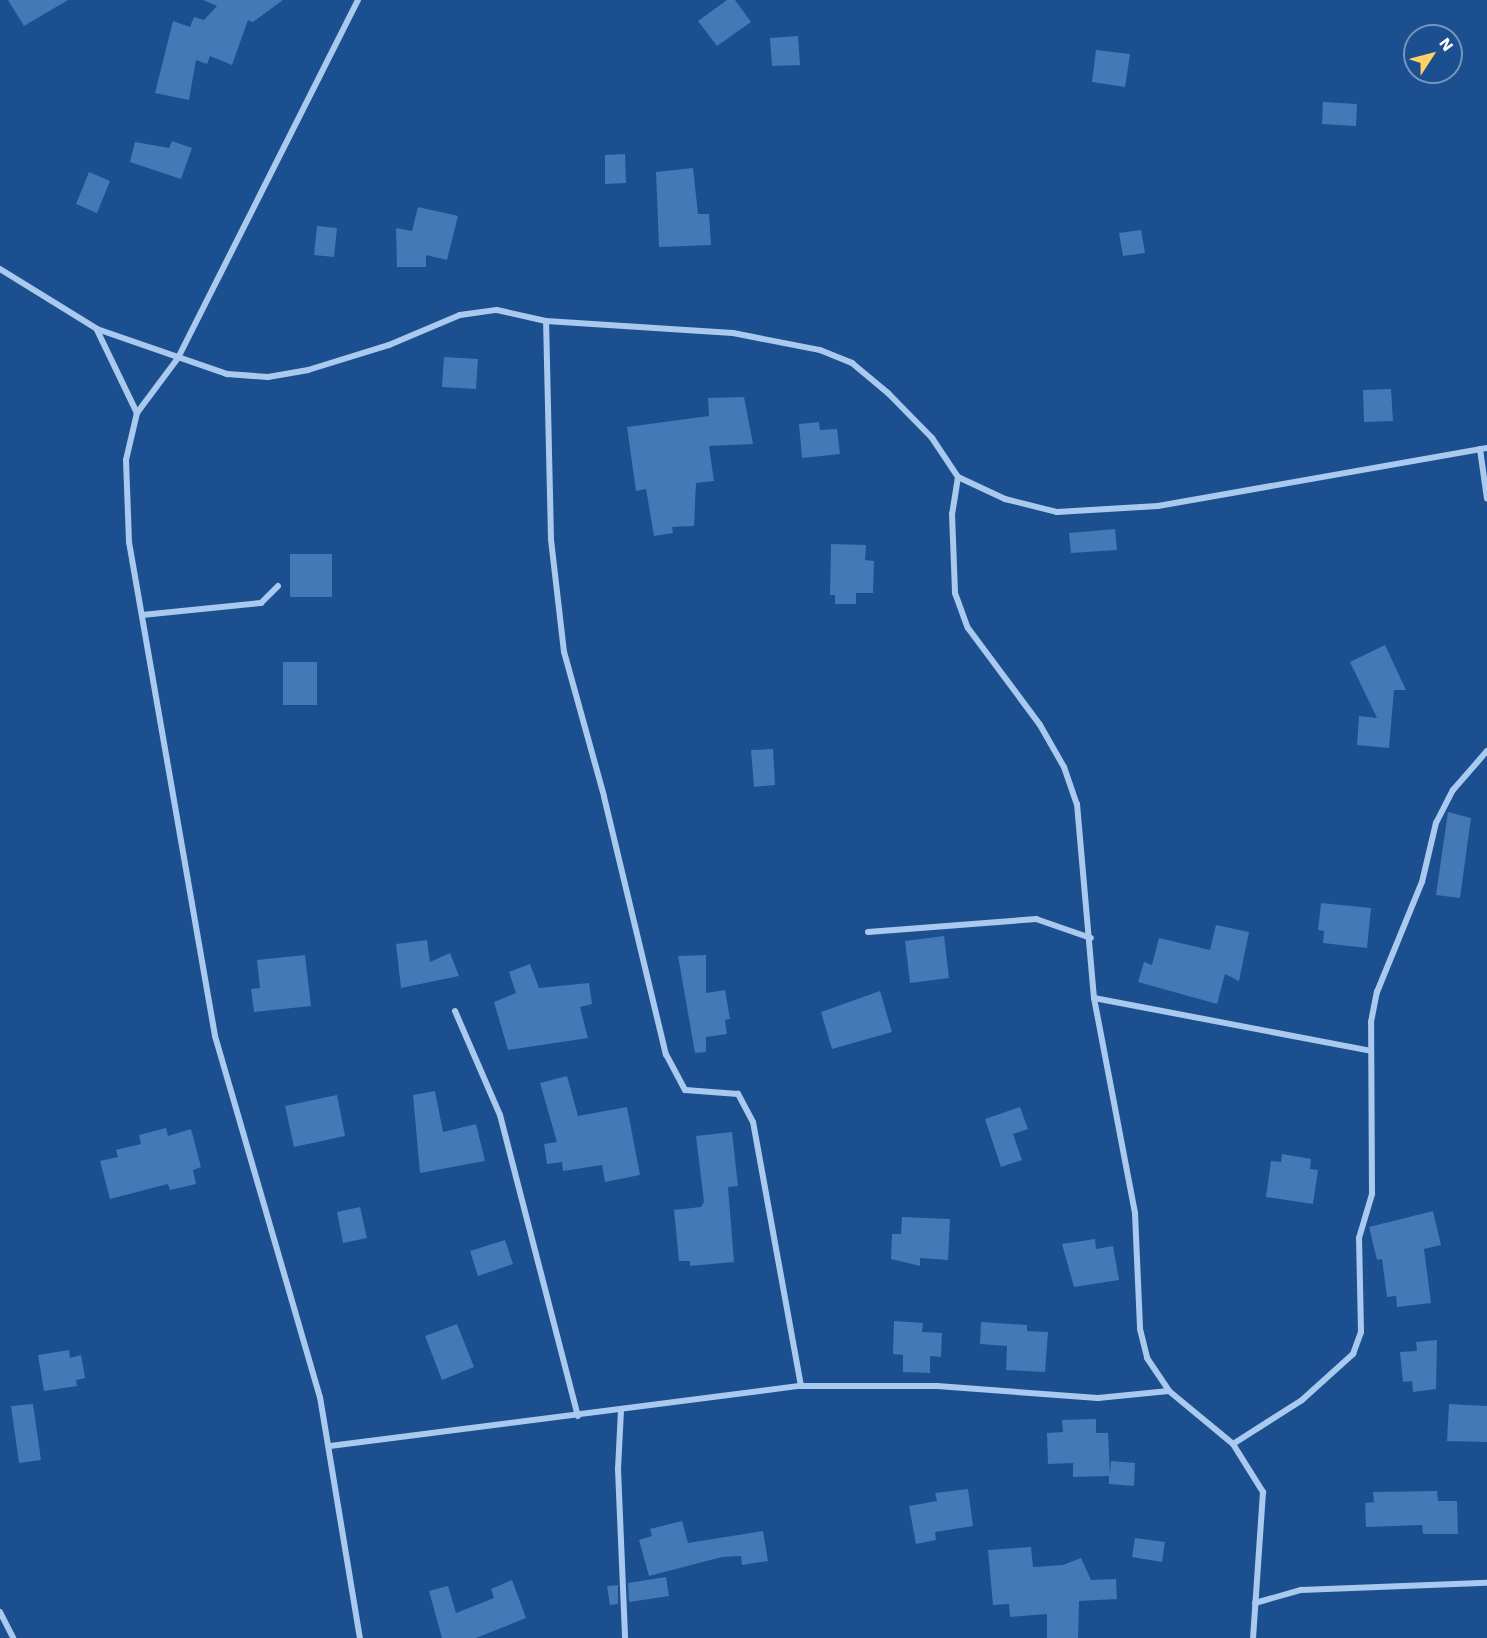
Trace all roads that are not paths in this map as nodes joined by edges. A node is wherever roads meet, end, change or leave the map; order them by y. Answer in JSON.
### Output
{"nodes":[{"id":1,"x":358,"y":0,"type":"edge"},
{"id":2,"x":0,"y":269,"type":"edge"},
{"id":3,"x":546,"y":321,"type":"junction"},
{"id":4,"x":97,"y":330,"type":"junction"},
{"id":5,"x":178,"y":358,"type":"junction"},
{"id":6,"x":137,"y":413,"type":"junction"},
{"id":7,"x":1483,"y":449,"type":"edge"},
{"id":8,"x":958,"y":477,"type":"junction"},
{"id":9,"x":1487,"y":499,"type":"edge"},
{"id":10,"x":278,"y":586,"type":"dead end"},
{"id":11,"x":142,"y":615,"type":"junction"},
{"id":12,"x":1487,"y":751,"type":"edge"},
{"id":13,"x":867,"y":932,"type":"dead end"},
{"id":14,"x":1091,"y":938,"type":"junction"},
{"id":15,"x":1094,"y":998,"type":"junction"},
{"id":16,"x":455,"y":1011,"type":"dead end"},
{"id":17,"x":1371,"y":1051,"type":"junction"},
{"id":18,"x":801,"y":1386,"type":"junction"},
{"id":19,"x":1169,"y":1390,"type":"junction"},
{"id":20,"x":621,"y":1410,"type":"junction"},
{"id":21,"x":578,"y":1416,"type":"junction"},
{"id":22,"x":1233,"y":1444,"type":"junction"},
{"id":23,"x":330,"y":1446,"type":"junction"},
{"id":24,"x":1487,"y":1583,"type":"edge"},
{"id":25,"x":1255,"y":1603,"type":"junction"},
{"id":26,"x":0,"y":1612,"type":"edge"},
{"id":27,"x":13,"y":1638,"type":"edge"},
{"id":28,"x":360,"y":1638,"type":"edge"},
{"id":29,"x":625,"y":1638,"type":"edge"},
{"id":30,"x":1253,"y":1638,"type":"edge"}],
"edges":[{"from":1,"to":5,"type":"street"},
{"from":2,"to":4,"type":"street"},
{"from":3,"to":5,"type":"street"},
{"from":3,"to":8,"type":"street"},
{"from":3,"to":18,"type":"street"},
{"from":4,"to":5,"type":"street"},
{"from":4,"to":6,"type":"street"},
{"from":5,"to":6,"type":"street"},
{"from":6,"to":11,"type":"street"},
{"from":7,"to":8,"type":"street"},
{"from":7,"to":9,"type":"street"},
{"from":8,"to":14,"type":"street"},
{"from":10,"to":11,"type":"street"},
{"from":11,"to":23,"type":"street"},
{"from":12,"to":17,"type":"street"},
{"from":13,"to":14,"type":"street"},
{"from":14,"to":15,"type":"street"},
{"from":15,"to":17,"type":"street"},
{"from":15,"to":19,"type":"street"},
{"from":16,"to":21,"type":"street"},
{"from":17,"to":22,"type":"street"},
{"from":18,"to":19,"type":"street"},
{"from":18,"to":20,"type":"street"},
{"from":19,"to":22,"type":"street"},
{"from":20,"to":21,"type":"street"},
{"from":20,"to":29,"type":"street"},
{"from":21,"to":23,"type":"street"},
{"from":22,"to":25,"type":"street"},
{"from":23,"to":28,"type":"street"},
{"from":24,"to":25,"type":"street"},
{"from":25,"to":30,"type":"street"},
{"from":26,"to":27,"type":"street"}]}
